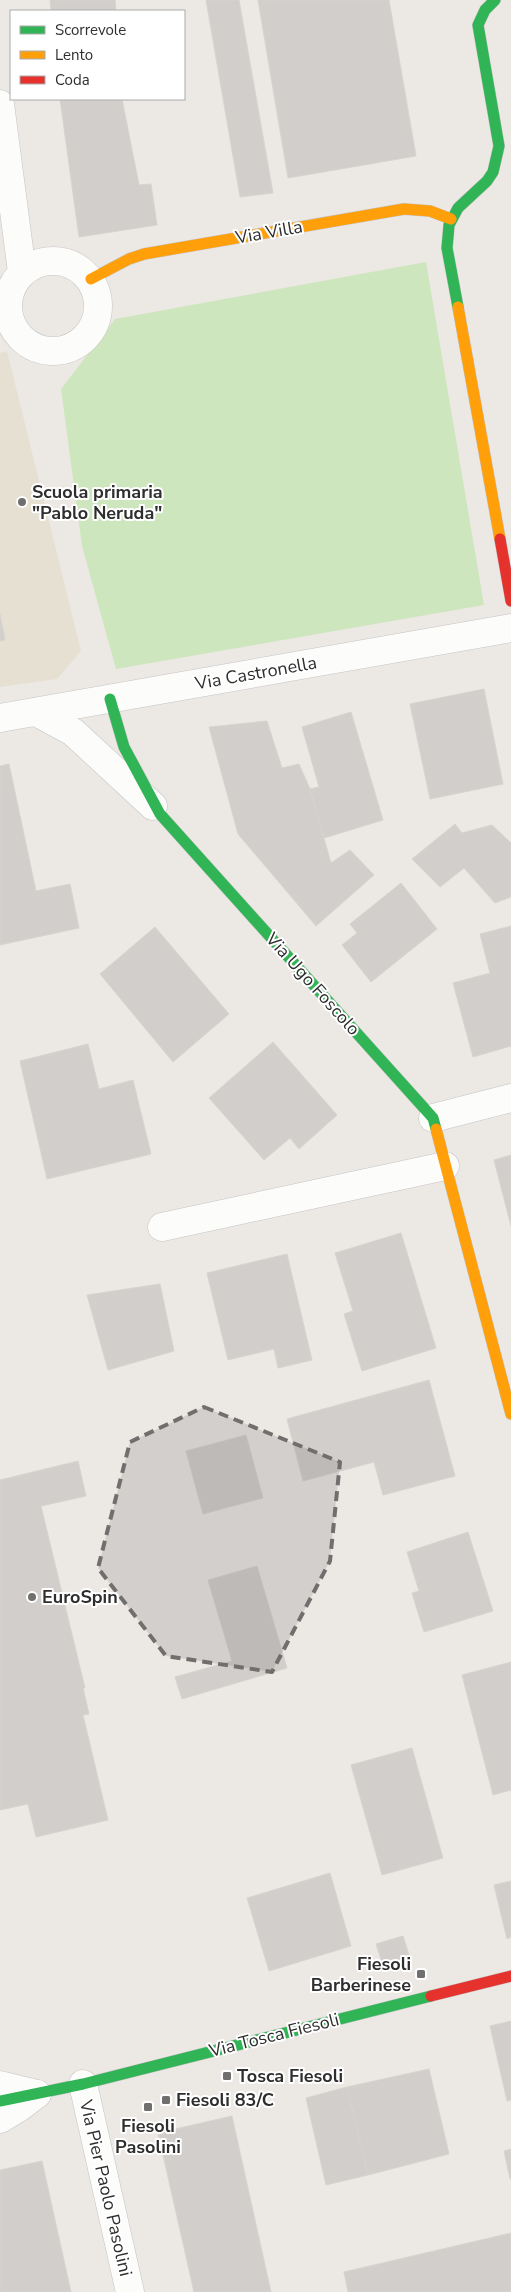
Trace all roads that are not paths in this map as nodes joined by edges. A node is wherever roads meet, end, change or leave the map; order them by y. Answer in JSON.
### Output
{"nodes":[{"id":1,"x":495,"y":0,"type":"edge"},
{"id":2,"x":0,"y":104,"type":"edge"},
{"id":3,"x":451,"y":219,"type":"junction"},
{"id":4,"x":22,"y":272,"type":"junction"},
{"id":5,"x":91,"y":279,"type":"junction"},
{"id":6,"x":511,"y":600,"type":"edge"},
{"id":7,"x":511,"y":628,"type":"edge"},
{"id":8,"x":110,"y":700,"type":"junction"},
{"id":9,"x":36,"y":712,"type":"junction"},
{"id":10,"x":0,"y":718,"type":"edge"},
{"id":11,"x":160,"y":814,"type":"junction"},
{"id":12,"x":511,"y":1098,"type":"edge"},
{"id":13,"x":433,"y":1118,"type":"junction"},
{"id":14,"x":445,"y":1166,"type":"junction"},
{"id":15,"x":162,"y":1227,"type":"dead end"},
{"id":16,"x":511,"y":1414,"type":"edge"},
{"id":17,"x":511,"y":1976,"type":"edge"},
{"id":18,"x":83,"y":2084,"type":"junction"},
{"id":19,"x":3,"y":2088,"type":"edge"},
{"id":20,"x":37,"y":2094,"type":"junction"},
{"id":21,"x":0,"y":2119,"type":"edge"},
{"id":22,"x":130,"y":2292,"type":"edge"}],
"edges":[{"from":1,"to":3,"type":"street"},
{"from":2,"to":4,"type":"street"},
{"from":3,"to":5,"type":"street","name":"Via Villa"},
{"from":3,"to":6,"type":"street"},
{"from":4,"to":5,"type":"street"},
{"from":4,"to":5,"type":"street"},
{"from":7,"to":8,"type":"street","name":"Via Castronella"},
{"from":8,"to":9,"type":"street","name":"Via Castronella"},
{"from":8,"to":11,"type":"street","name":"Via Ugo Foscolo"},
{"from":9,"to":10,"type":"street","name":"Via Castronella"},
{"from":9,"to":11,"type":"street","name":"Via Ugo Foscolo"},
{"from":11,"to":13,"type":"street","name":"Via Ugo Foscolo"},
{"from":12,"to":13,"type":"street"},
{"from":13,"to":14,"type":"street","name":"Via Ugo Foscolo"},
{"from":14,"to":15,"type":"street"},
{"from":14,"to":16,"type":"street","name":"Via Ugo Foscolo"},
{"from":17,"to":18,"type":"street","name":"Via Tosca Fiesoli"},
{"from":18,"to":20,"type":"street","name":"Via Tosca Fiesoli"},
{"from":18,"to":22,"type":"street","name":"Via Pier Paolo Pasolini"},
{"from":19,"to":20,"type":"street","name":"Via Tosca Fiesoli"},
{"from":20,"to":21,"type":"street","name":"Via Tosca Fiesoli"}]}
